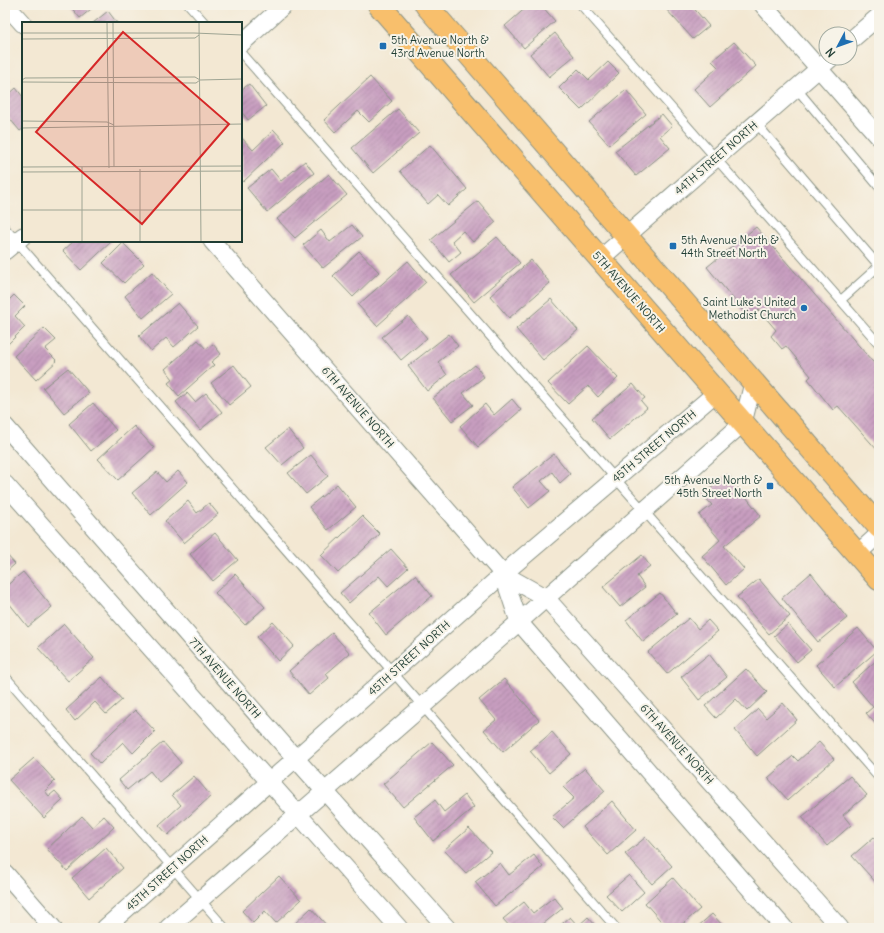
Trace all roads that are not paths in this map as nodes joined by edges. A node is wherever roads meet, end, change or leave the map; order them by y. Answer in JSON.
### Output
{"nodes":[{"id":1,"x":6,"y":5,"type":"edge"},
{"id":2,"x":189,"y":5,"type":"edge"},
{"id":3,"x":284,"y":5,"type":"edge"},
{"id":4,"x":378,"y":5,"type":"edge"},
{"id":5,"x":426,"y":5,"type":"edge"},
{"id":6,"x":581,"y":5,"type":"edge"},
{"id":7,"x":763,"y":5,"type":"edge"},
{"id":8,"x":879,"y":16,"type":"edge"},
{"id":9,"x":204,"y":22,"type":"edge"},
{"id":10,"x":22,"y":23,"type":"edge"},
{"id":11,"x":858,"y":34,"type":"edge"},
{"id":12,"x":242,"y":43,"type":"edge"},
{"id":13,"x":242,"y":53,"type":"edge"},
{"id":14,"x":818,"y":56,"type":"edge"},
{"id":15,"x":822,"y":66,"type":"edge"},
{"id":16,"x":827,"y":66,"type":"edge"},
{"id":17,"x":796,"y":88,"type":"junction"},
{"id":18,"x":756,"y":123,"type":"junction"},
{"id":19,"x":879,"y":137,"type":"edge"},
{"id":20,"x":717,"y":158,"type":"junction"},
{"id":21,"x":879,"y":187,"type":"edge"},
{"id":22,"x":5,"y":228,"type":"edge"},
{"id":23,"x":627,"y":236,"type":"junction"},
{"id":24,"x":213,"y":242,"type":"edge"},
{"id":25,"x":15,"y":243,"type":"edge"},
{"id":26,"x":600,"y":259,"type":"junction"},
{"id":27,"x":879,"y":266,"type":"edge"},
{"id":28,"x":841,"y":300,"type":"junction"},
{"id":29,"x":879,"y":344,"type":"edge"},
{"id":30,"x":753,"y":383,"type":"junction"},
{"id":31,"x":717,"y":392,"type":"junction"},
{"id":32,"x":743,"y":423,"type":"junction"},
{"id":33,"x":5,"y":426,"type":"edge"},
{"id":34,"x":615,"y":479,"type":"junction"},
{"id":35,"x":5,"y":484,"type":"edge"},
{"id":36,"x":644,"y":511,"type":"junction"},
{"id":37,"x":879,"y":527,"type":"edge"},
{"id":38,"x":879,"y":534,"type":"edge"},
{"id":39,"x":857,"y":554,"type":"junction"},
{"id":40,"x":503,"y":574,"type":"junction"},
{"id":41,"x":879,"y":579,"type":"edge"},
{"id":42,"x":546,"y":598,"type":"junction"},
{"id":43,"x":519,"y":622,"type":"junction"},
{"id":44,"x":393,"y":672,"type":"junction"},
{"id":45,"x":5,"y":676,"type":"edge"},
{"id":46,"x":422,"y":706,"type":"junction"},
{"id":47,"x":296,"y":758,"type":"junction"},
{"id":48,"x":879,"y":778,"type":"edge"},
{"id":49,"x":268,"y":783,"type":"junction"},
{"id":50,"x":325,"y":790,"type":"junction"},
{"id":51,"x":298,"y":814,"type":"junction"},
{"id":52,"x":172,"y":868,"type":"junction"},
{"id":53,"x":5,"y":873,"type":"edge"},
{"id":54,"x":200,"y":900,"type":"junction"},
{"id":55,"x":54,"y":928,"type":"edge"},
{"id":56,"x":105,"y":928,"type":"edge"},
{"id":57,"x":168,"y":928,"type":"edge"},
{"id":58,"x":225,"y":928,"type":"edge"},
{"id":59,"x":399,"y":928,"type":"edge"},
{"id":60,"x":447,"y":928,"type":"edge"},
{"id":61,"x":616,"y":928,"type":"edge"},
{"id":62,"x":784,"y":928,"type":"edge"},
{"id":63,"x":840,"y":928,"type":"edge"}],
"edges":[{"from":1,"to":10,"type":"street"},
{"from":2,"to":9,"type":"lane"},
{"from":3,"to":12,"type":"street"},
{"from":4,"to":26,"type":"main road","name":"5TH AVENUE NORTH"},
{"from":5,"to":23,"type":"main road"},
{"from":6,"to":20,"type":"lane"},
{"from":7,"to":14,"type":"street"},
{"from":8,"to":11,"type":"street"},
{"from":13,"to":34,"type":"lane"},
{"from":15,"to":17,"type":"street","name":"44TH STREET NORTH"},
{"from":16,"to":19,"type":"street"},
{"from":17,"to":18,"type":"street","name":"44TH STREET NORTH"},
{"from":17,"to":21,"type":"lane"},
{"from":18,"to":20,"type":"street","name":"44TH STREET NORTH"},
{"from":18,"to":27,"type":"lane"},
{"from":20,"to":23,"type":"street","name":"44TH STREET NORTH"},
{"from":20,"to":28,"type":"lane"},
{"from":22,"to":25,"type":"lane"},
{"from":23,"to":26,"type":"street","name":"44TH STREET NORTH"},
{"from":23,"to":30,"type":"main road"},
{"from":24,"to":40,"type":"street","name":"6TH AVENUE NORTH"},
{"from":25,"to":44,"type":"lane"},
{"from":26,"to":31,"type":"main road","name":"5TH AVENUE NORTH"},
{"from":27,"to":28,"type":"lane"},
{"from":28,"to":29,"type":"lane"},
{"from":30,"to":32,"type":"street"},
{"from":30,"to":37,"type":"main road"},
{"from":31,"to":32,"type":"main road","name":"5TH AVENUE NORTH"},
{"from":31,"to":34,"type":"street","name":"45TH STREET NORTH"},
{"from":32,"to":36,"type":"street"},
{"from":32,"to":39,"type":"main road","name":"5TH AVENUE NORTH"},
{"from":33,"to":47,"type":"street","name":"7TH AVENUE NORTH"},
{"from":34,"to":36,"type":"lane"},
{"from":34,"to":40,"type":"street","name":"45TH STREET NORTH"},
{"from":35,"to":49,"type":"street"},
{"from":36,"to":42,"type":"street"},
{"from":36,"to":48,"type":"lane"},
{"from":38,"to":39,"type":"street"},
{"from":39,"to":41,"type":"main road","name":"5TH AVENUE NORTH"},
{"from":40,"to":42,"type":"street","name":"6TH AVENUE NORTH"},
{"from":40,"to":43,"type":"street","name":"6TH AVENUE NORTH"},
{"from":40,"to":44,"type":"street","name":"45TH STREET NORTH"},
{"from":42,"to":43,"type":"street"},
{"from":42,"to":63,"type":"street","name":"6TH AVENUE NORTH"},
{"from":43,"to":46,"type":"street"},
{"from":43,"to":62,"type":"street","name":"6TH AVENUE NORTH"},
{"from":44,"to":46,"type":"lane"},
{"from":44,"to":47,"type":"street","name":"45TH STREET NORTH"},
{"from":45,"to":52,"type":"lane"},
{"from":46,"to":50,"type":"street"},
{"from":46,"to":61,"type":"lane"},
{"from":47,"to":49,"type":"street","name":"45TH STREET NORTH"},
{"from":47,"to":50,"type":"street","name":"7TH AVENUE NORTH"},
{"from":49,"to":51,"type":"street"},
{"from":49,"to":52,"type":"street","name":"45TH STREET NORTH"},
{"from":50,"to":51,"type":"street"},
{"from":50,"to":60,"type":"street","name":"7TH AVENUE NORTH"},
{"from":51,"to":54,"type":"street"},
{"from":51,"to":59,"type":"street"},
{"from":52,"to":54,"type":"lane"},
{"from":52,"to":56,"type":"street","name":"45TH STREET NORTH"},
{"from":53,"to":55,"type":"street"},
{"from":54,"to":57,"type":"street"},
{"from":54,"to":58,"type":"lane"}]}
